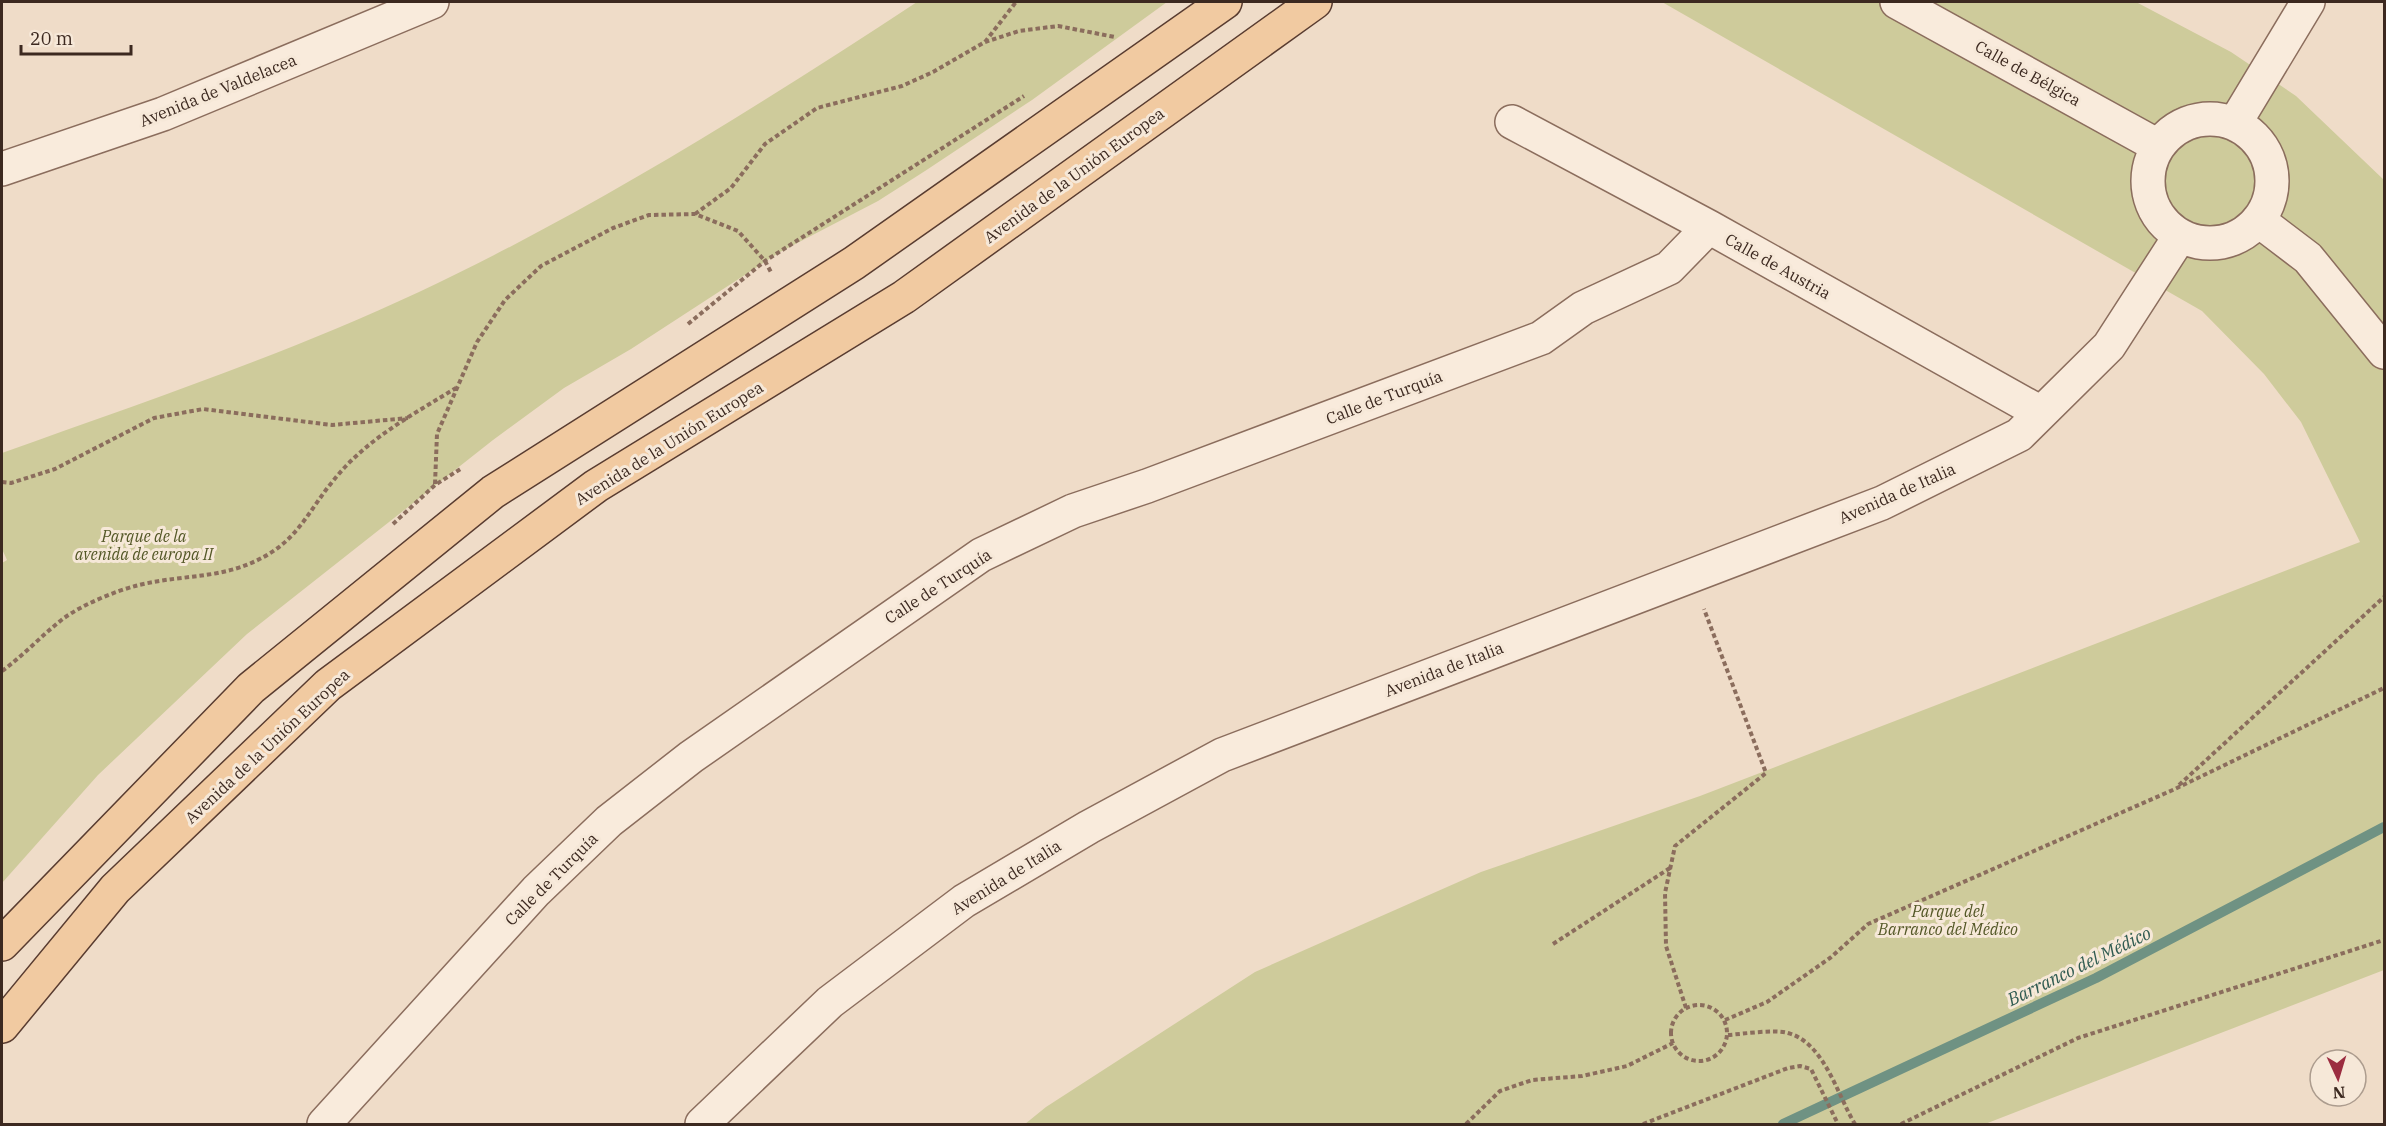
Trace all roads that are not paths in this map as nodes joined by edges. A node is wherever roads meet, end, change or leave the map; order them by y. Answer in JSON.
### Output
{"nodes":[{"id":1,"x":432,"y":2,"type":"edge"},
{"id":2,"x":1225,"y":2,"type":"edge"},
{"id":3,"x":1315,"y":2,"type":"edge"},
{"id":4,"x":1897,"y":2,"type":"edge"},
{"id":5,"x":2308,"y":2,"type":"edge"},
{"id":6,"x":1512,"y":122,"type":"dead end"},
{"id":7,"x":2235,"y":123,"type":"junction"},
{"id":8,"x":2158,"y":146,"type":"junction"},
{"id":9,"x":2,"y":169,"type":"edge"},
{"id":10,"x":2258,"y":220,"type":"junction"},
{"id":11,"x":1709,"y":227,"type":"junction"},
{"id":12,"x":2180,"y":236,"type":"junction"},
{"id":13,"x":2385,"y":352,"type":"edge"},
{"id":14,"x":2041,"y":413,"type":"junction"},
{"id":15,"x":2,"y":944,"type":"edge"},
{"id":16,"x":2,"y":1026,"type":"edge"},
{"id":17,"x":324,"y":1125,"type":"edge"},
{"id":18,"x":702,"y":1125,"type":"edge"}],
"edges":[{"from":1,"to":9,"type":"street","name":"Avenida de Valdelacea"},
{"from":2,"to":15,"type":"main road"},
{"from":3,"to":16,"type":"main road","name":"Avenida de la Unión Europea"},
{"from":4,"to":8,"type":"street","name":"Calle de Bélgica"},
{"from":5,"to":7,"type":"street"},
{"from":6,"to":11,"type":"street","name":"Calle de Austria"},
{"from":7,"to":8,"type":"street"},
{"from":7,"to":10,"type":"street"},
{"from":8,"to":12,"type":"street"},
{"from":10,"to":12,"type":"street"},
{"from":10,"to":13,"type":"street"},
{"from":11,"to":14,"type":"street","name":"Calle de Austria"},
{"from":11,"to":17,"type":"street","name":"Calle de Turquía"},
{"from":12,"to":14,"type":"street","name":"Avenida de Italia"},
{"from":14,"to":18,"type":"street","name":"Avenida de Italia"}]}
